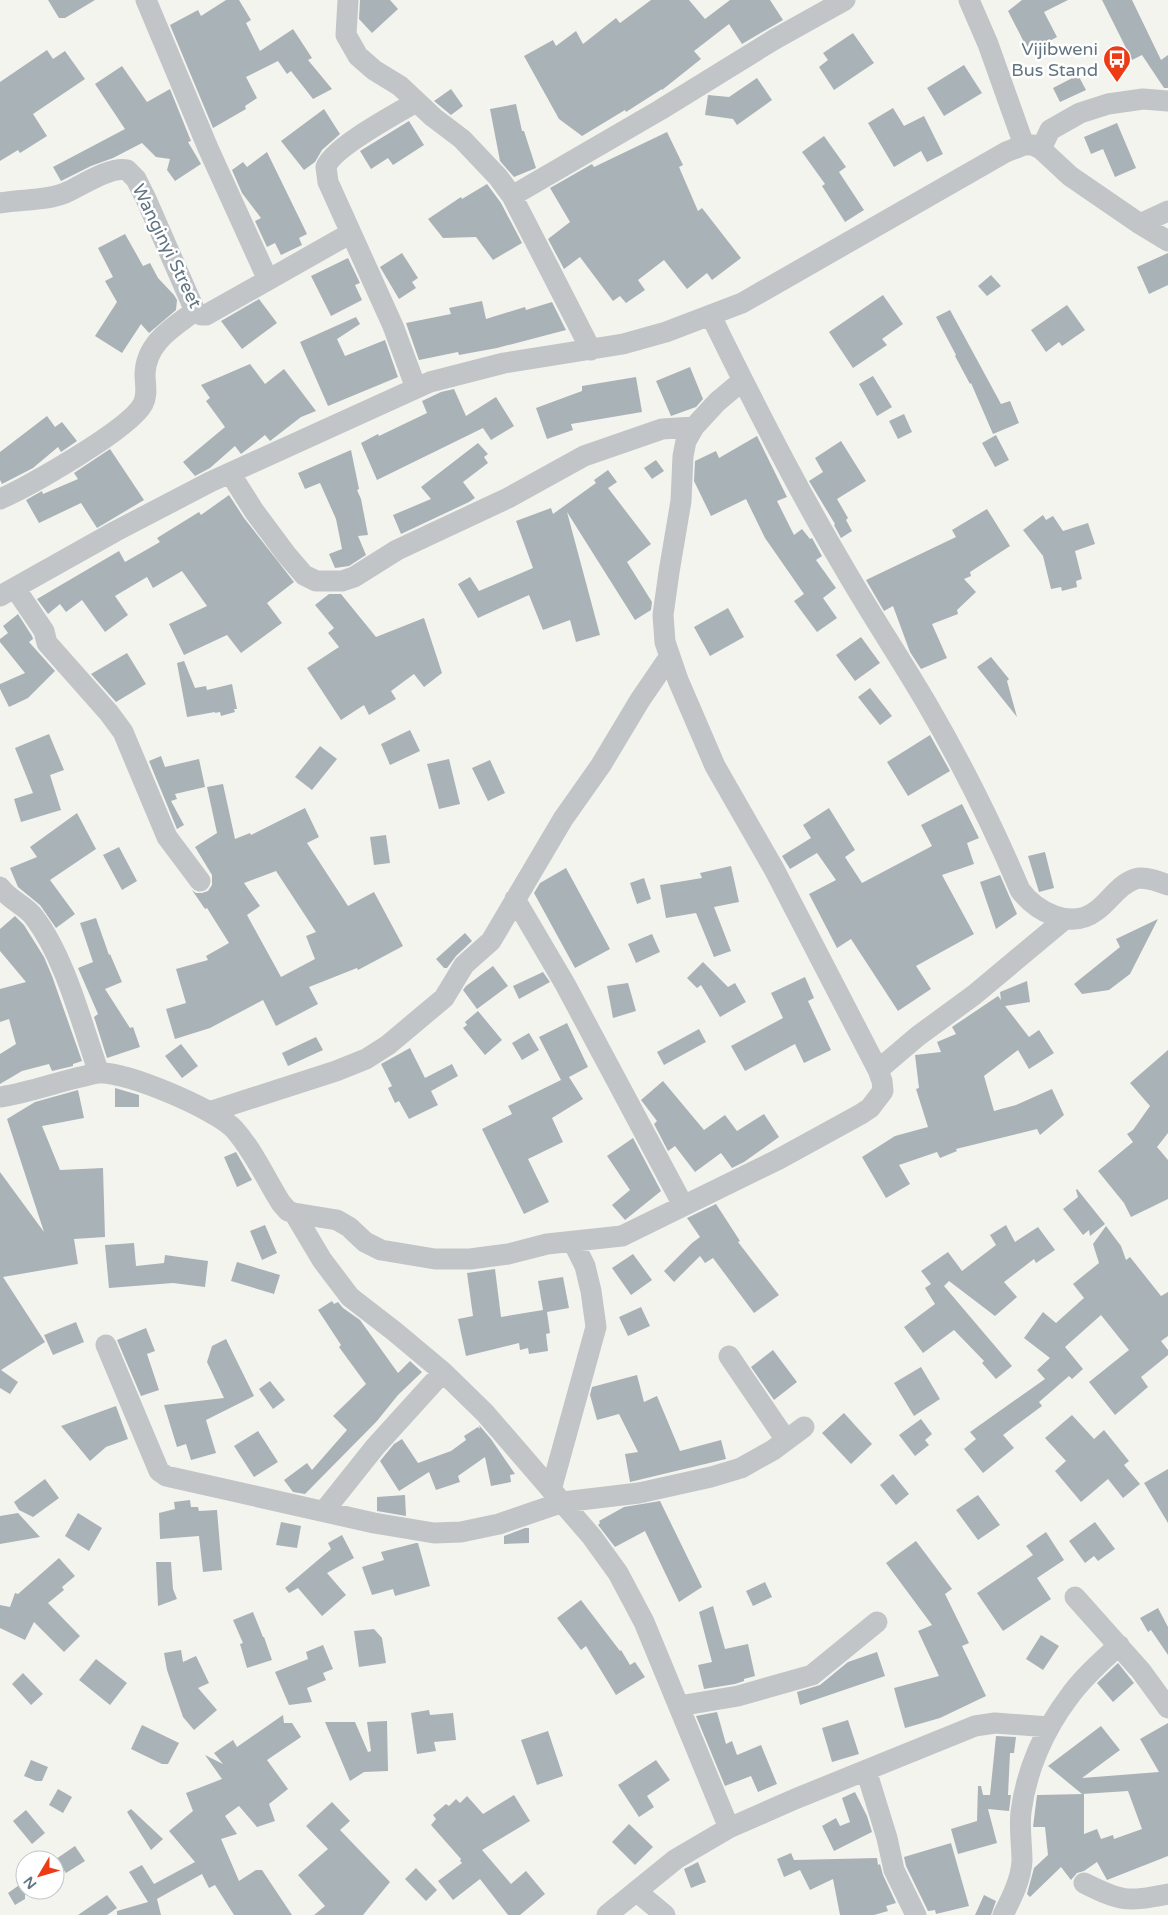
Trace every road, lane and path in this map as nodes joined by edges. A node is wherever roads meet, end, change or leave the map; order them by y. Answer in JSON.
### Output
{"nodes":[{"id":1,"x":146,"y":0,"type":"edge"},
{"id":2,"x":348,"y":0,"type":"edge"},
{"id":3,"x":845,"y":0,"type":"edge"},
{"id":4,"x":969,"y":0,"type":"edge"},
{"id":5,"x":1168,"y":101,"type":"edge"},
{"id":6,"x":416,"y":102,"type":"junction"},
{"id":7,"x":1033,"y":147,"type":"junction"},
{"id":8,"x":512,"y":196,"type":"junction"},
{"id":9,"x":0,"y":203,"type":"edge"},
{"id":10,"x":1168,"y":211,"type":"edge"},
{"id":11,"x":1140,"y":224,"type":"junction"},
{"id":12,"x":351,"y":233,"type":"junction"},
{"id":13,"x":1168,"y":241,"type":"edge"},
{"id":14,"x":268,"y":280,"type":"junction"},
{"id":15,"x":195,"y":312,"type":"junction"},
{"id":16,"x":711,"y":316,"type":"junction"},
{"id":17,"x":591,"y":350,"type":"junction"},
{"id":18,"x":742,"y":381,"type":"junction"},
{"id":19,"x":416,"y":388,"type":"junction"},
{"id":20,"x":694,"y":427,"type":"junction"},
{"id":21,"x":230,"y":473,"type":"junction"},
{"id":22,"x":0,"y":499,"type":"edge"},
{"id":23,"x":7,"y":592,"type":"edge"},
{"id":24,"x":670,"y":656,"type":"junction"},
{"id":25,"x":200,"y":882,"type":"dead end"},
{"id":26,"x":1168,"y":885,"type":"edge"},
{"id":27,"x":0,"y":887,"type":"edge"},
{"id":28,"x":514,"y":899,"type":"junction"},
{"id":29,"x":1065,"y":919,"type":"junction"},
{"id":30,"x":878,"y":1070,"type":"junction"},
{"id":31,"x":99,"y":1073,"type":"junction"},
{"id":32,"x":0,"y":1097,"type":"edge"},
{"id":33,"x":209,"y":1112,"type":"junction"},
{"id":34,"x":683,"y":1205,"type":"junction"},
{"id":35,"x":294,"y":1213,"type":"junction"},
{"id":36,"x":573,"y":1242,"type":"junction"},
{"id":37,"x":106,"y":1345,"type":"dead end"},
{"id":38,"x":729,"y":1356,"type":"dead end"},
{"id":39,"x":443,"y":1372,"type":"junction"},
{"id":40,"x":804,"y":1427,"type":"dead end"},
{"id":41,"x":786,"y":1440,"type":"junction"},
{"id":42,"x":557,"y":1496,"type":"junction"},
{"id":43,"x":324,"y":1511,"type":"junction"},
{"id":44,"x":1075,"y":1597,"type":"dead end"},
{"id":45,"x":877,"y":1622,"type":"dead end"},
{"id":46,"x":1119,"y":1645,"type":"junction"},
{"id":47,"x":679,"y":1706,"type":"junction"},
{"id":48,"x":1168,"y":1708,"type":"edge"},
{"id":49,"x":1049,"y":1727,"type":"junction"},
{"id":50,"x":866,"y":1770,"type":"junction"},
{"id":51,"x":729,"y":1828,"type":"junction"},
{"id":52,"x":1084,"y":1883,"type":"dead end"},
{"id":53,"x":636,"y":1890,"type":"junction"},
{"id":54,"x":1168,"y":1894,"type":"edge"},
{"id":55,"x":607,"y":1915,"type":"edge"},
{"id":56,"x":665,"y":1915,"type":"edge"},
{"id":57,"x":916,"y":1915,"type":"edge"},
{"id":58,"x":1003,"y":1915,"type":"edge"}],
"edges":[{"from":1,"to":14,"type":"street"},
{"from":2,"to":6,"type":"street"},
{"from":3,"to":8,"type":"street"},
{"from":4,"to":7,"type":"street"},
{"from":5,"to":7,"type":"street"},
{"from":6,"to":8,"type":"street"},
{"from":6,"to":12,"type":"street"},
{"from":7,"to":11,"type":"street"},
{"from":7,"to":16,"type":"street"},
{"from":8,"to":17,"type":"street"},
{"from":9,"to":15,"type":"street","name":"Wanginyi Street"},
{"from":10,"to":11,"type":"street"},
{"from":11,"to":13,"type":"street"},
{"from":12,"to":14,"type":"street","name":"Wanginyi Street"},
{"from":12,"to":19,"type":"street"},
{"from":14,"to":15,"type":"street","name":"Wanginyi Street"},
{"from":15,"to":22,"type":"street"},
{"from":16,"to":17,"type":"street"},
{"from":16,"to":18,"type":"street"},
{"from":17,"to":19,"type":"street"},
{"from":18,"to":20,"type":"street"},
{"from":18,"to":29,"type":"street"},
{"from":19,"to":21,"type":"street"},
{"from":20,"to":21,"type":"street"},
{"from":20,"to":24,"type":"street"},
{"from":21,"to":23,"type":"street"},
{"from":23,"to":25,"type":"street"},
{"from":24,"to":28,"type":"street"},
{"from":24,"to":30,"type":"street"},
{"from":26,"to":29,"type":"street"},
{"from":27,"to":31,"type":"street"},
{"from":28,"to":33,"type":"street"},
{"from":28,"to":34,"type":"street"},
{"from":29,"to":30,"type":"street"},
{"from":30,"to":34,"type":"street"},
{"from":31,"to":32,"type":"street"},
{"from":31,"to":33,"type":"street"},
{"from":33,"to":35,"type":"street"},
{"from":34,"to":36,"type":"street"},
{"from":35,"to":36,"type":"street"},
{"from":35,"to":39,"type":"street"},
{"from":36,"to":42,"type":"street"},
{"from":37,"to":43,"type":"street"},
{"from":38,"to":41,"type":"street"},
{"from":39,"to":42,"type":"street"},
{"from":39,"to":43,"type":"street"},
{"from":40,"to":41,"type":"street"},
{"from":41,"to":42,"type":"street"},
{"from":42,"to":43,"type":"street"},
{"from":42,"to":47,"type":"street"},
{"from":44,"to":46,"type":"street"},
{"from":45,"to":47,"type":"street"},
{"from":46,"to":48,"type":"street"},
{"from":46,"to":49,"type":"street"},
{"from":47,"to":51,"type":"street"},
{"from":49,"to":50,"type":"street"},
{"from":49,"to":58,"type":"street"},
{"from":50,"to":51,"type":"street"},
{"from":50,"to":57,"type":"street"},
{"from":51,"to":53,"type":"street"},
{"from":52,"to":54,"type":"street"},
{"from":53,"to":55,"type":"street"},
{"from":53,"to":56,"type":"street"}]}
